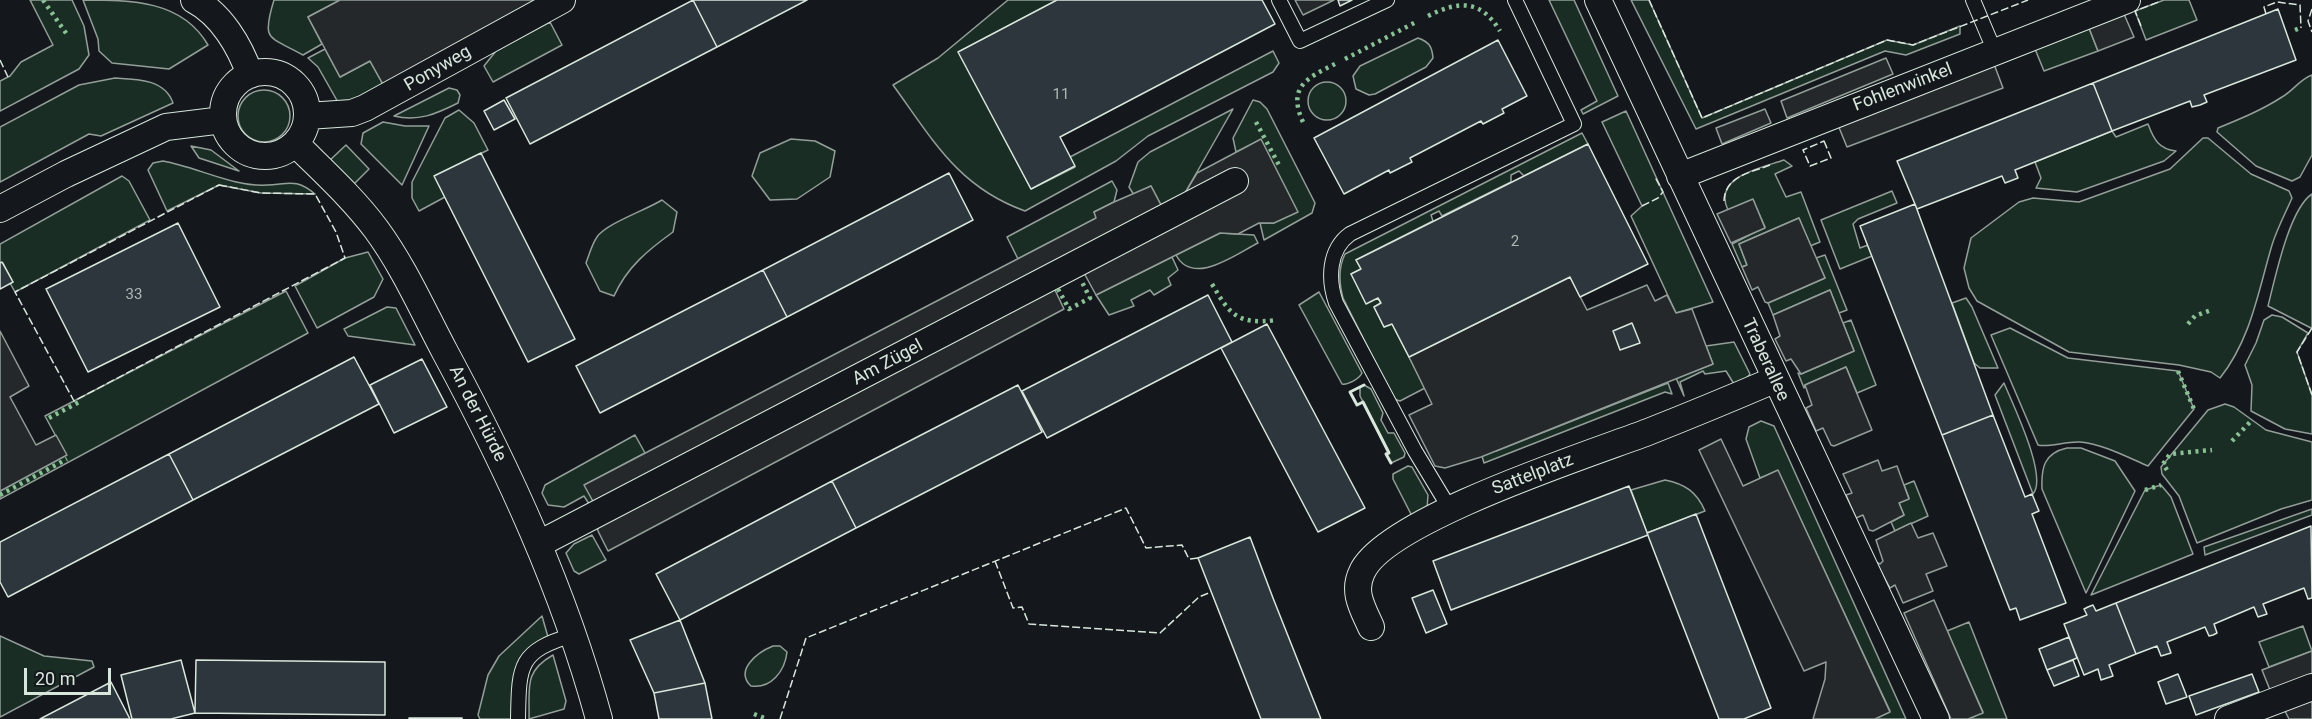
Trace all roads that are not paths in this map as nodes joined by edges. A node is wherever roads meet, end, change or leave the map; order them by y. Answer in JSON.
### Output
{"nodes":[{"id":1,"x":194,"y":0,"type":"edge"},
{"id":2,"x":562,"y":0,"type":"edge"},
{"id":3,"x":1279,"y":0,"type":"edge"},
{"id":4,"x":1387,"y":0,"type":"edge"},
{"id":5,"x":1515,"y":0,"type":"edge"},
{"id":6,"x":1598,"y":0,"type":"edge"},
{"id":7,"x":1973,"y":0,"type":"edge"},
{"id":8,"x":2127,"y":0,"type":"edge"},
{"id":9,"x":1995,"y":52,"type":"junction"},
{"id":10,"x":250,"y":75,"type":"junction"},
{"id":11,"x":307,"y":116,"type":"junction"},
{"id":12,"x":223,"y":120,"type":"junction"},
{"id":13,"x":296,"y":144,"type":"junction"},
{"id":14,"x":1680,"y":176,"type":"junction"},
{"id":15,"x":1235,"y":181,"type":"dead end"},
{"id":16,"x":0,"y":209,"type":"edge"},
{"id":17,"x":1774,"y":380,"type":"junction"},
{"id":18,"x":1450,"y":509,"type":"junction"},
{"id":19,"x":540,"y":544,"type":"junction"},
{"id":20,"x":1371,"y":627,"type":"dead end"},
{"id":21,"x":573,"y":635,"type":"junction"},
{"id":22,"x":2312,"y":687,"type":"edge"},
{"id":23,"x":518,"y":719,"type":"edge"},
{"id":24,"x":599,"y":719,"type":"edge"},
{"id":25,"x":1936,"y":719,"type":"edge"},
{"id":26,"x":2228,"y":719,"type":"edge"}],
"edges":[{"from":1,"to":10,"type":"street"},
{"from":2,"to":11,"type":"street","name":"Ponyweg"},
{"from":3,"to":4,"type":"lane"},
{"from":5,"to":18,"type":"lane"},
{"from":6,"to":14,"type":"street","name":"Traberallee"},
{"from":7,"to":9,"type":"lane"},
{"from":8,"to":9,"type":"street","name":"Fohlenwinkel"},
{"from":9,"to":14,"type":"street","name":"Fohlenwinkel"},
{"from":10,"to":11,"type":"street"},
{"from":10,"to":12,"type":"street"},
{"from":11,"to":13,"type":"street"},
{"from":12,"to":13,"type":"street"},
{"from":12,"to":16,"type":"street"},
{"from":13,"to":19,"type":"street","name":"An der Hürde"},
{"from":14,"to":17,"type":"street","name":"Traberallee"},
{"from":15,"to":19,"type":"street","name":"Am Zügel"},
{"from":17,"to":18,"type":"street","name":"Sattelplatz"},
{"from":17,"to":25,"type":"street","name":"Traberallee"},
{"from":18,"to":20,"type":"street","name":"Sattelplatz"},
{"from":19,"to":21,"type":"street","name":"An der Hürde"},
{"from":21,"to":23,"type":"lane"},
{"from":21,"to":24,"type":"street","name":"An der Hürde"},
{"from":22,"to":26,"type":"street"}]}
